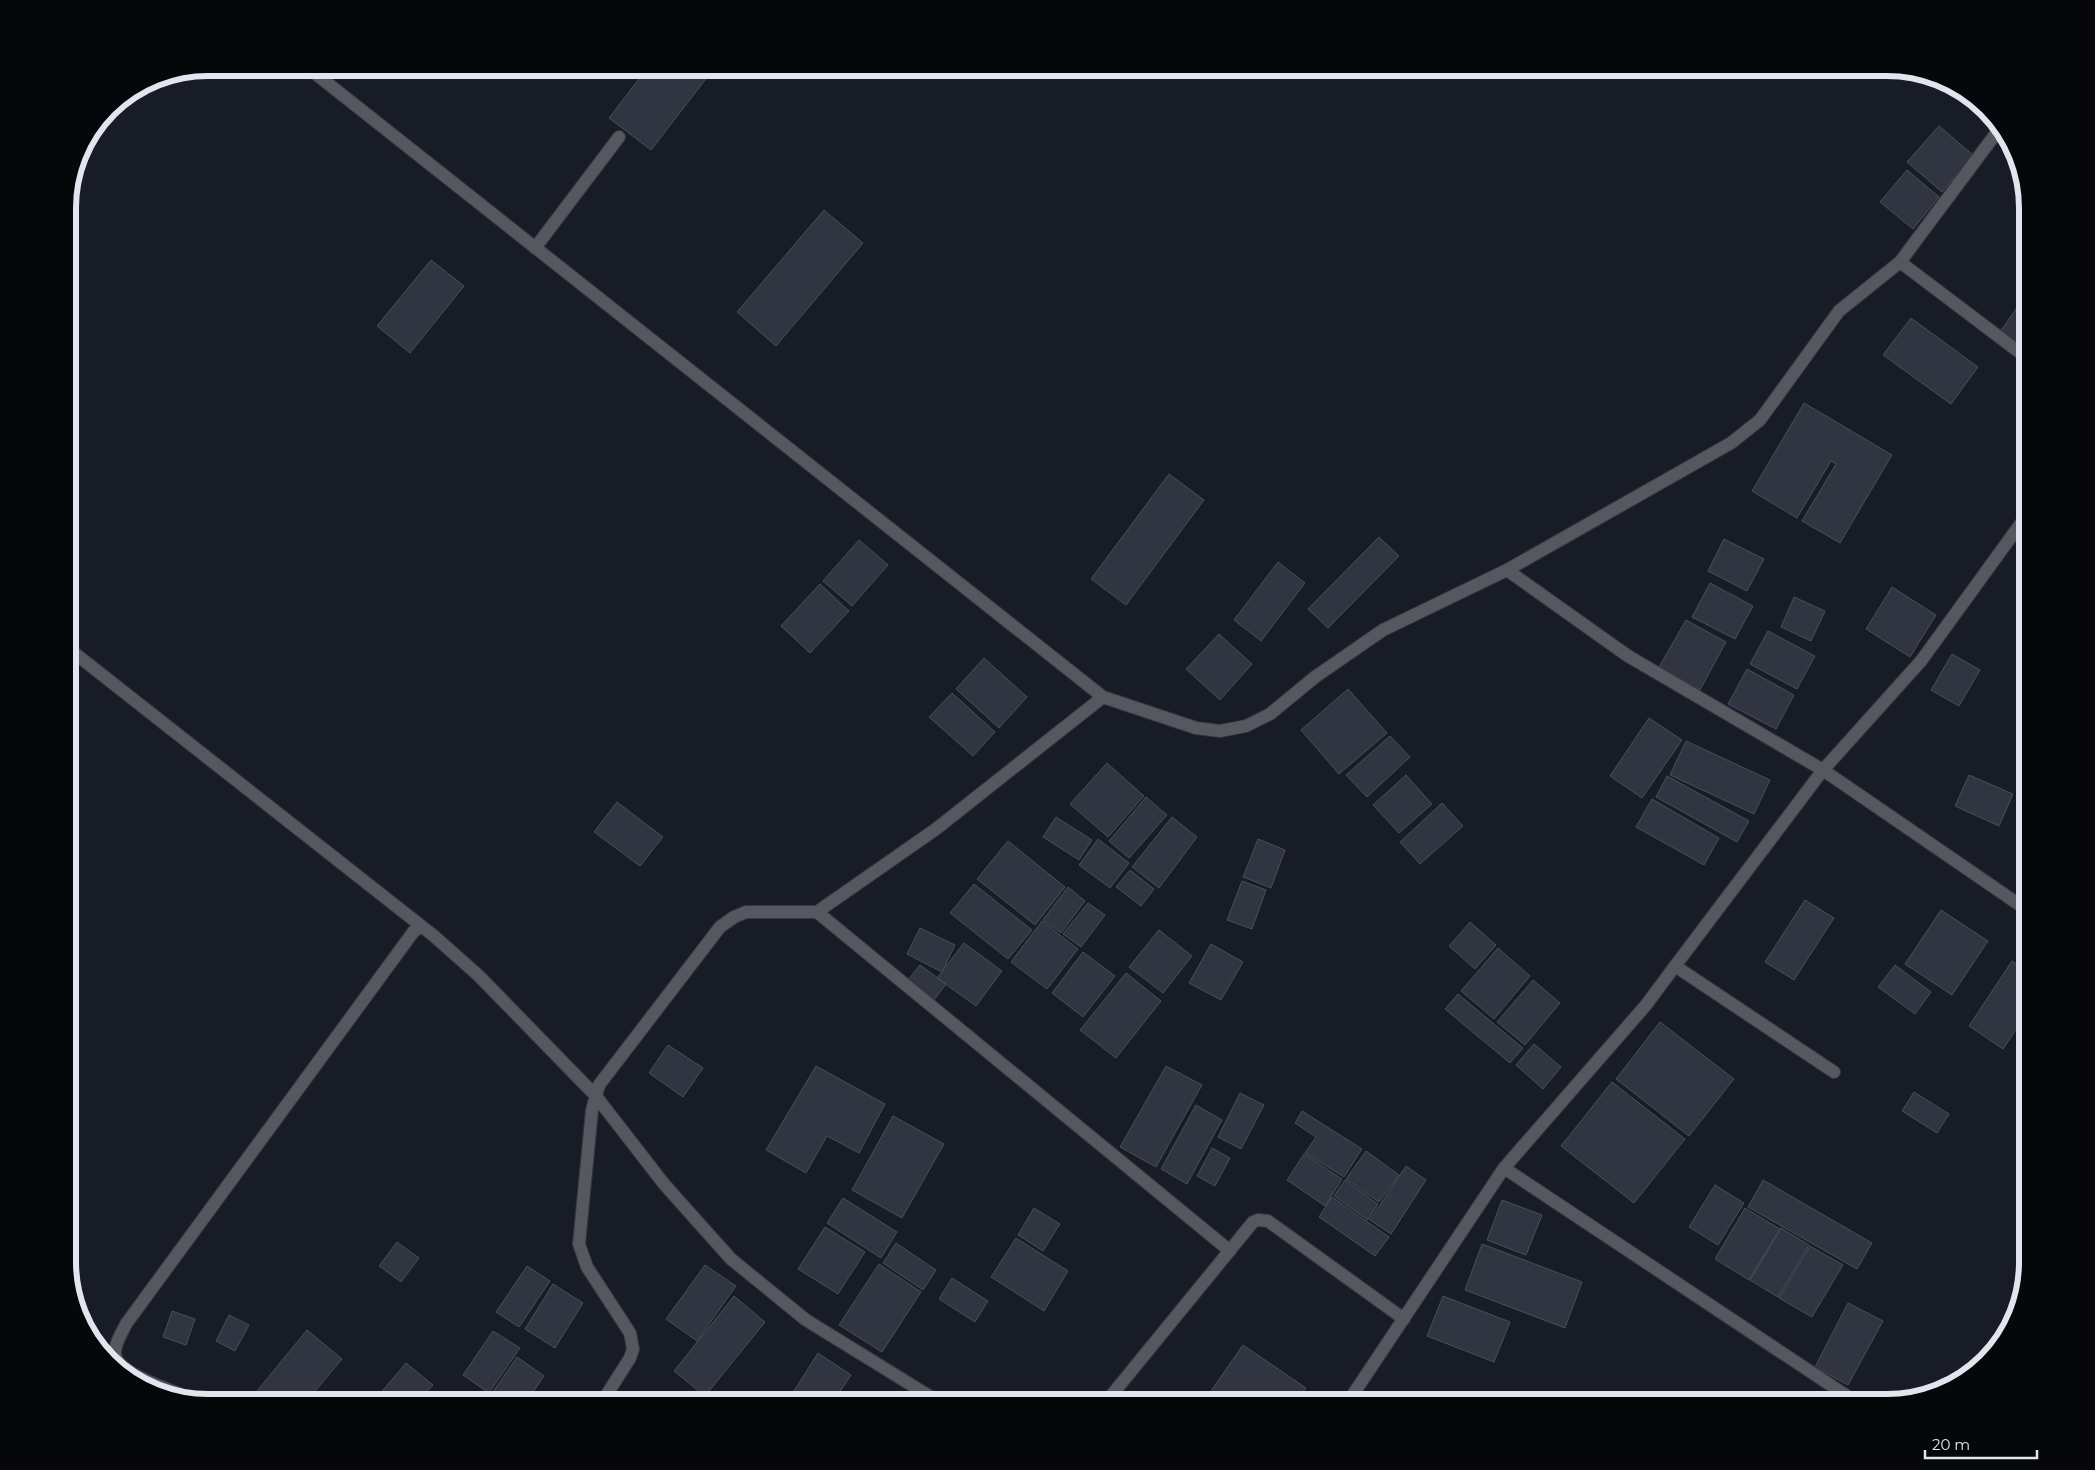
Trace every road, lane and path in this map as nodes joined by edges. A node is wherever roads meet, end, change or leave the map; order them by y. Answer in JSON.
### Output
{"nodes":[{"id":1,"x":317,"y":76,"type":"edge"},
{"id":2,"x":1996,"y":134,"type":"edge"},
{"id":3,"x":618,"y":138,"type":"dead end"},
{"id":4,"x":535,"y":248,"type":"junction"},
{"id":5,"x":1900,"y":262,"type":"junction"},
{"id":6,"x":2019,"y":351,"type":"edge"},
{"id":7,"x":2019,"y":528,"type":"edge"},
{"id":8,"x":1507,"y":570,"type":"junction"},
{"id":9,"x":77,"y":655,"type":"edge"},
{"id":10,"x":1103,"y":697,"type":"junction"},
{"id":11,"x":1823,"y":770,"type":"junction"},
{"id":12,"x":2019,"y":904,"type":"edge"},
{"id":13,"x":817,"y":912,"type":"junction"},
{"id":14,"x":420,"y":927,"type":"junction"},
{"id":15,"x":1675,"y":966,"type":"junction"},
{"id":16,"x":1834,"y":1072,"type":"dead end"},
{"id":17,"x":595,"y":1095,"type":"junction"},
{"id":18,"x":1504,"y":1168,"type":"junction"},
{"id":19,"x":1230,"y":1251,"type":"junction"},
{"id":20,"x":1404,"y":1319,"type":"junction"},
{"id":21,"x":115,"y":1355,"type":"edge"},
{"id":22,"x":607,"y":1394,"type":"edge"},
{"id":23,"x":926,"y":1394,"type":"edge"},
{"id":24,"x":1113,"y":1394,"type":"edge"},
{"id":25,"x":1353,"y":1394,"type":"edge"},
{"id":26,"x":1844,"y":1394,"type":"edge"}],
"edges":[{"from":1,"to":4,"type":"street"},
{"from":2,"to":5,"type":"street"},
{"from":3,"to":4,"type":"street"},
{"from":4,"to":10,"type":"street"},
{"from":5,"to":6,"type":"street"},
{"from":5,"to":8,"type":"street"},
{"from":7,"to":11,"type":"street"},
{"from":8,"to":10,"type":"street"},
{"from":8,"to":11,"type":"street"},
{"from":9,"to":14,"type":"street"},
{"from":10,"to":13,"type":"street"},
{"from":11,"to":12,"type":"street"},
{"from":11,"to":15,"type":"street"},
{"from":13,"to":17,"type":"street"},
{"from":13,"to":19,"type":"street"},
{"from":14,"to":17,"type":"street"},
{"from":14,"to":21,"type":"street"},
{"from":15,"to":16,"type":"street"},
{"from":15,"to":18,"type":"street"},
{"from":17,"to":22,"type":"street"},
{"from":17,"to":23,"type":"street"},
{"from":18,"to":20,"type":"street"},
{"from":18,"to":26,"type":"street"},
{"from":19,"to":20,"type":"street"},
{"from":19,"to":24,"type":"street"},
{"from":20,"to":25,"type":"street"}]}
